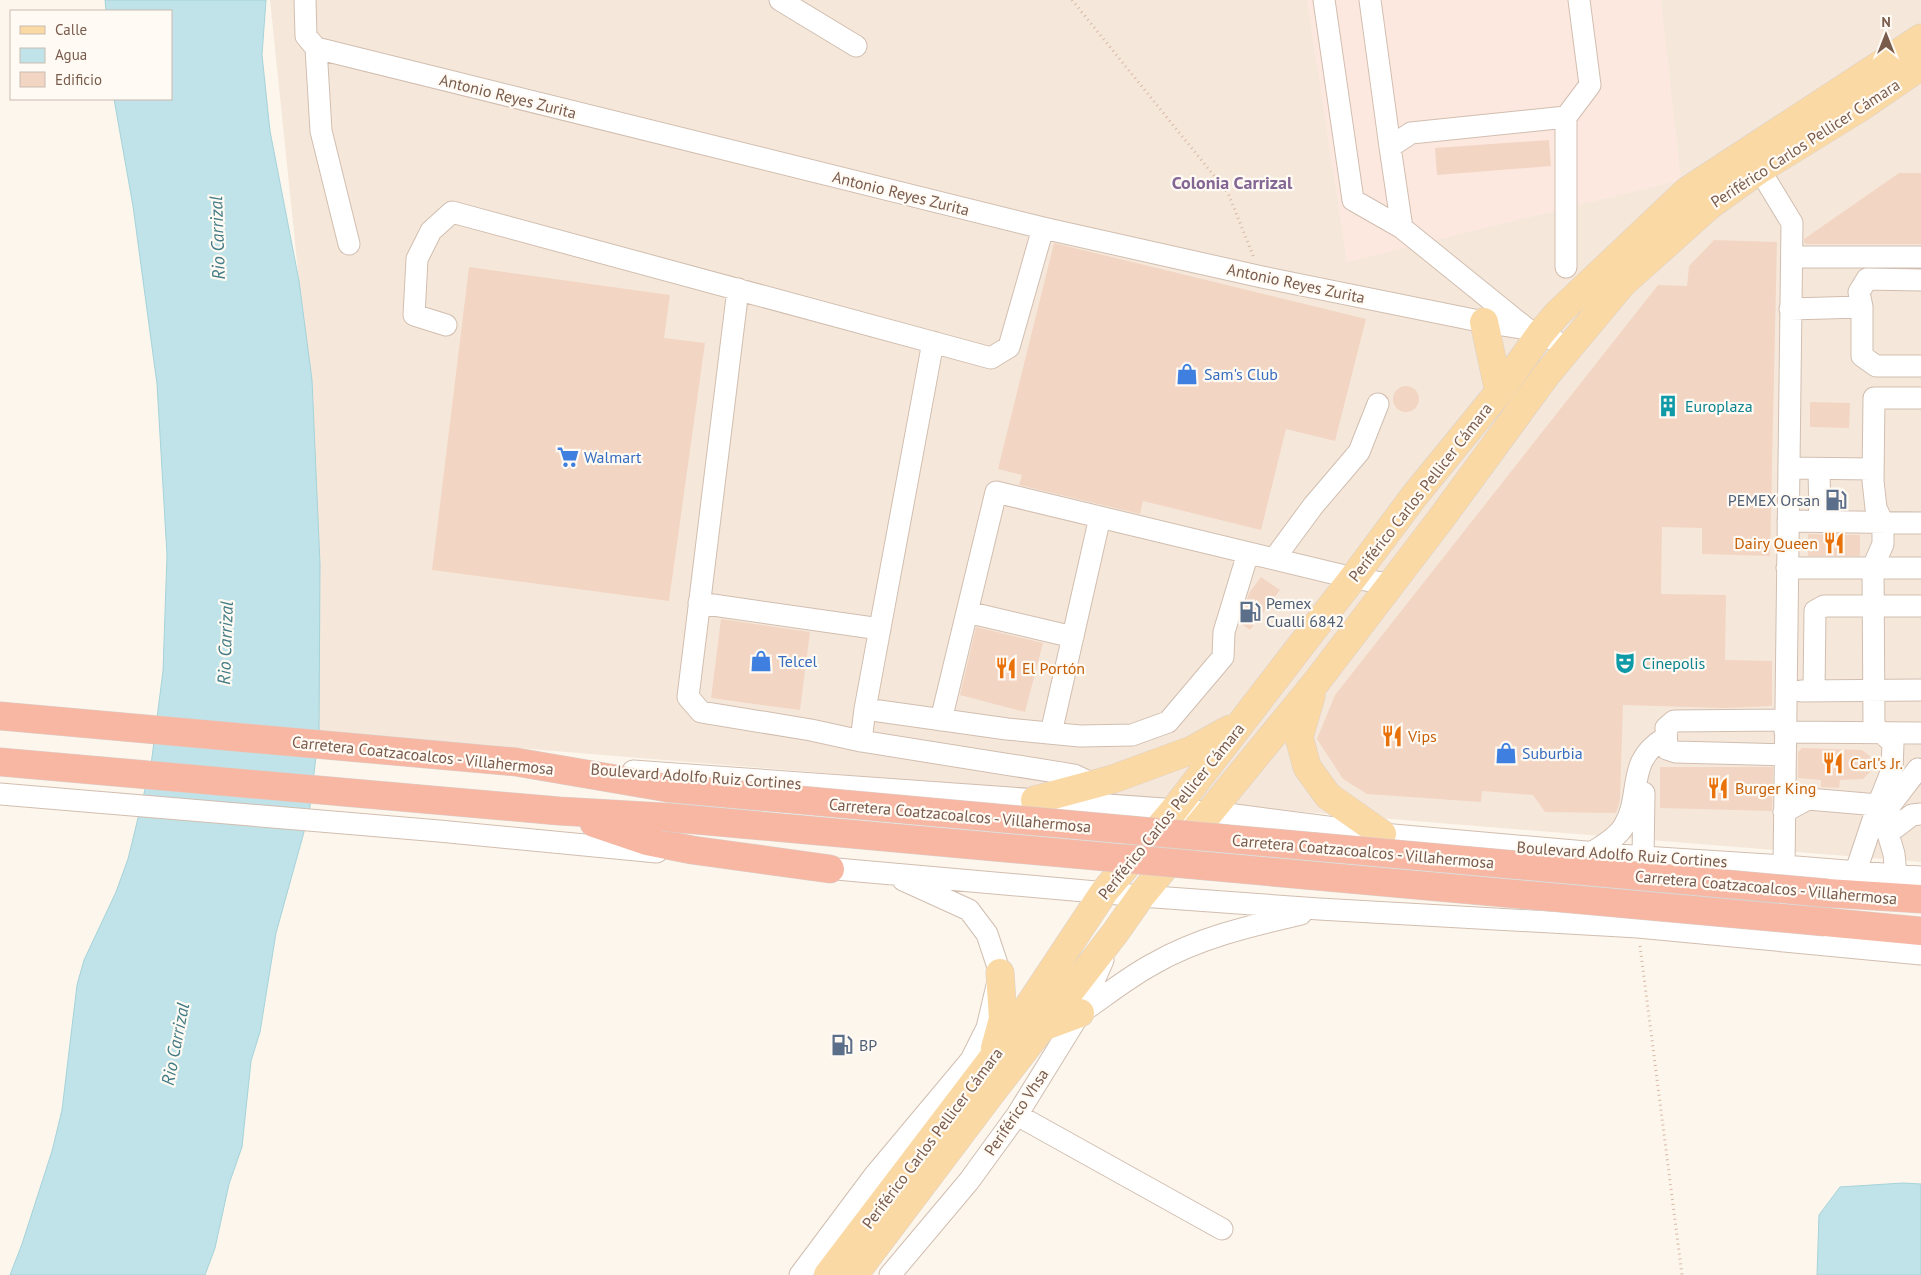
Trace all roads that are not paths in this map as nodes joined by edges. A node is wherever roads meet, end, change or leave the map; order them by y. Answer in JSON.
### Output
{"nodes":[{"id":1,"x":305,"y":0,"type":"edge"},
{"id":2,"x":780,"y":0,"type":"edge"},
{"id":3,"x":1324,"y":0,"type":"edge"},
{"id":4,"x":1370,"y":0,"type":"edge"},
{"id":5,"x":1579,"y":0,"type":"edge"},
{"id":6,"x":1921,"y":38,"type":"edge"},
{"id":7,"x":856,"y":46,"type":"dead end"},
{"id":8,"x":316,"y":48,"type":"junction"},
{"id":9,"x":1921,"y":66,"type":"edge"},
{"id":10,"x":1566,"y":118,"type":"junction"},
{"id":11,"x":1390,"y":147,"type":"junction"},
{"id":12,"x":1754,"y":160,"type":"junction"},
{"id":13,"x":1043,"y":228,"type":"junction"},
{"id":14,"x":1402,"y":228,"type":"junction"},
{"id":15,"x":349,"y":244,"type":"dead end"},
{"id":16,"x":1921,"y":256,"type":"edge"},
{"id":17,"x":1792,"y":257,"type":"junction"},
{"id":18,"x":1566,"y":267,"type":"dead end"},
{"id":19,"x":1921,"y":280,"type":"edge"},
{"id":20,"x":738,"y":289,"type":"junction"},
{"id":21,"x":1862,"y":307,"type":"junction"},
{"id":22,"x":1790,"y":309,"type":"junction"},
{"id":23,"x":1484,"y":322,"type":"junction"},
{"id":24,"x":446,"y":325,"type":"dead end"},
{"id":25,"x":1534,"y":331,"type":"junction"},
{"id":26,"x":933,"y":342,"type":"junction"},
{"id":27,"x":1568,"y":348,"type":"junction"},
{"id":28,"x":1921,"y":366,"type":"edge"},
{"id":29,"x":1499,"y":392,"type":"junction"},
{"id":30,"x":1921,"y":398,"type":"edge"},
{"id":31,"x":1378,"y":404,"type":"dead end"},
{"id":32,"x":1789,"y":468,"type":"junction"},
{"id":33,"x":1818,"y":469,"type":"junction"},
{"id":34,"x":1873,"y":469,"type":"junction"},
{"id":35,"x":1100,"y":517,"type":"junction"},
{"id":36,"x":1788,"y":521,"type":"junction"},
{"id":37,"x":1820,"y":522,"type":"junction"},
{"id":38,"x":1882,"y":522,"type":"junction"},
{"id":39,"x":1921,"y":523,"type":"edge"},
{"id":40,"x":1248,"y":553,"type":"junction"},
{"id":41,"x":1274,"y":559,"type":"junction"},
{"id":42,"x":1873,"y":567,"type":"junction"},
{"id":43,"x":1787,"y":568,"type":"junction"},
{"id":44,"x":1921,"y":568,"type":"edge"},
{"id":45,"x":1353,"y":578,"type":"junction"},
{"id":46,"x":1390,"y":584,"type":"junction"},
{"id":47,"x":700,"y":603,"type":"junction"},
{"id":48,"x":1874,"y":606,"type":"junction"},
{"id":49,"x":1921,"y":606,"type":"edge"},
{"id":50,"x":967,"y":612,"type":"junction"},
{"id":51,"x":880,"y":629,"type":"junction"},
{"id":52,"x":1073,"y":637,"type":"junction"},
{"id":53,"x":1314,"y":685,"type":"junction"},
{"id":54,"x":1814,"y":690,"type":"junction"},
{"id":55,"x":1874,"y":690,"type":"junction"},
{"id":56,"x":1921,"y":690,"type":"edge"},
{"id":57,"x":1786,"y":691,"type":"junction"},
{"id":58,"x":865,"y":709,"type":"junction"},
{"id":59,"x":3,"y":716,"type":"edge"},
{"id":60,"x":941,"y":720,"type":"junction"},
{"id":61,"x":1242,"y":722,"type":"junction"},
{"id":62,"x":1785,"y":726,"type":"junction"},
{"id":63,"x":1051,"y":733,"type":"junction"},
{"id":64,"x":1883,"y":733,"type":"junction"},
{"id":65,"x":1921,"y":733,"type":"edge"},
{"id":66,"x":1665,"y":738,"type":"junction"},
{"id":67,"x":860,"y":741,"type":"junction"},
{"id":68,"x":1645,"y":755,"type":"junction"},
{"id":69,"x":1785,"y":755,"type":"junction"},
{"id":70,"x":516,"y":762,"type":"junction"},
{"id":71,"x":7,"y":763,"type":"edge"},
{"id":72,"x":1892,"y":765,"type":"junction"},
{"id":73,"x":1920,"y":769,"type":"edge"},
{"id":74,"x":1093,"y":784,"type":"junction"},
{"id":75,"x":0,"y":794,"type":"edge"},
{"id":76,"x":1036,"y":800,"type":"junction"},
{"id":77,"x":1878,"y":805,"type":"junction"},
{"id":78,"x":1174,"y":810,"type":"junction"},
{"id":79,"x":559,"y":811,"type":"junction"},
{"id":80,"x":1784,"y":812,"type":"junction"},
{"id":81,"x":1210,"y":813,"type":"junction"},
{"id":82,"x":1921,"y":814,"type":"edge"},
{"id":83,"x":1888,"y":833,"type":"junction"},
{"id":84,"x":1382,"y":834,"type":"junction"},
{"id":85,"x":1591,"y":852,"type":"junction"},
{"id":86,"x":1643,"y":857,"type":"junction"},
{"id":87,"x":1784,"y":866,"type":"junction"},
{"id":88,"x":830,"y":869,"type":"junction"},
{"id":89,"x":1856,"y":872,"type":"junction"},
{"id":90,"x":890,"y":874,"type":"junction"},
{"id":91,"x":1896,"y":875,"type":"junction"},
{"id":92,"x":1921,"y":877,"type":"edge"},
{"id":93,"x":1104,"y":892,"type":"junction"},
{"id":94,"x":1141,"y":896,"type":"junction"},
{"id":95,"x":1921,"y":899,"type":"edge"},
{"id":96,"x":1319,"y":909,"type":"junction"},
{"id":97,"x":1921,"y":931,"type":"edge"},
{"id":98,"x":1115,"y":933,"type":"junction"},
{"id":99,"x":1921,"y":954,"type":"edge"},
{"id":100,"x":1000,"y":973,"type":"junction"},
{"id":101,"x":1080,"y":1013,"type":"junction"},
{"id":102,"x":1042,"y":1027,"type":"junction"},
{"id":103,"x":992,"y":1059,"type":"junction"},
{"id":104,"x":1016,"y":1115,"type":"junction"},
{"id":105,"x":1222,"y":1228,"type":"dead end"},
{"id":106,"x":800,"y":1275,"type":"edge"},
{"id":107,"x":828,"y":1275,"type":"edge"},
{"id":108,"x":854,"y":1275,"type":"edge"},
{"id":109,"x":890,"y":1275,"type":"edge"}],
"edges":[{"from":1,"to":8,"type":"street"},
{"from":2,"to":7,"type":"street"},
{"from":3,"to":14,"type":"street"},
{"from":4,"to":11,"type":"street"},
{"from":5,"to":10,"type":"street"},
{"from":6,"to":12,"type":"main road","name":"Periférico Carlos Pellicer Cámara"},
{"from":8,"to":13,"type":"street","name":"Antonio Reyes Zurita"},
{"from":8,"to":15,"type":"street"},
{"from":9,"to":12,"type":"main road","name":"Periférico Carlos Pellicer Cámara"},
{"from":10,"to":11,"type":"street"},
{"from":10,"to":18,"type":"street"},
{"from":11,"to":14,"type":"street"},
{"from":12,"to":17,"type":"street"},
{"from":12,"to":25,"type":"main road","name":"Periférico Carlos Pellicer Cámara"},
{"from":12,"to":27,"type":"main road","name":"Periférico Carlos Pellicer Cámara"},
{"from":13,"to":23,"type":"street","name":"Antonio Reyes Zurita"},
{"from":13,"to":26,"type":"street"},
{"from":14,"to":25,"type":"street"},
{"from":16,"to":17,"type":"street"},
{"from":17,"to":22,"type":"street"},
{"from":19,"to":21,"type":"street"},
{"from":20,"to":24,"type":"street"},
{"from":20,"to":26,"type":"street"},
{"from":20,"to":47,"type":"street"},
{"from":21,"to":22,"type":"street"},
{"from":21,"to":28,"type":"street"},
{"from":22,"to":32,"type":"street"},
{"from":23,"to":25,"type":"street","name":"Antonio Reyes Zurita"},
{"from":23,"to":29,"type":"main road"},
{"from":25,"to":27,"type":"street"},
{"from":25,"to":29,"type":"main road","name":"Periférico Carlos Pellicer Cámara"},
{"from":26,"to":51,"type":"street"},
{"from":27,"to":46,"type":"main road","name":"Periférico Carlos Pellicer Cámara"},
{"from":29,"to":45,"type":"main road","name":"Periférico Carlos Pellicer Cámara"},
{"from":30,"to":34,"type":"street"},
{"from":31,"to":41,"type":"street"},
{"from":32,"to":33,"type":"street"},
{"from":32,"to":36,"type":"street"},
{"from":33,"to":34,"type":"street"},
{"from":33,"to":37,"type":"street"},
{"from":34,"to":38,"type":"street"},
{"from":35,"to":40,"type":"street"},
{"from":35,"to":50,"type":"street"},
{"from":35,"to":52,"type":"street"},
{"from":36,"to":37,"type":"street"},
{"from":36,"to":43,"type":"street"},
{"from":37,"to":38,"type":"street"},
{"from":38,"to":39,"type":"street"},
{"from":38,"to":42,"type":"street"},
{"from":40,"to":41,"type":"street"},
{"from":40,"to":63,"type":"street"},
{"from":41,"to":45,"type":"street"},
{"from":42,"to":43,"type":"street"},
{"from":42,"to":44,"type":"street"},
{"from":42,"to":48,"type":"street"},
{"from":43,"to":57,"type":"street"},
{"from":45,"to":46,"type":"street"},
{"from":45,"to":61,"type":"main road","name":"Periférico Carlos Pellicer Cámara"},
{"from":46,"to":53,"type":"main road","name":"Periférico Carlos Pellicer Cámara"},
{"from":47,"to":51,"type":"street"},
{"from":47,"to":67,"type":"street"},
{"from":48,"to":49,"type":"street"},
{"from":48,"to":54,"type":"street"},
{"from":48,"to":55,"type":"street"},
{"from":50,"to":52,"type":"street"},
{"from":50,"to":60,"type":"street"},
{"from":51,"to":58,"type":"street"},
{"from":52,"to":63,"type":"street"},
{"from":53,"to":81,"type":"main road","name":"Periférico Carlos Pellicer Cámara"},
{"from":53,"to":84,"type":"main road"},
{"from":54,"to":55,"type":"street"},
{"from":54,"to":57,"type":"street"},
{"from":55,"to":56,"type":"street"},
{"from":55,"to":64,"type":"street"},
{"from":57,"to":62,"type":"street"},
{"from":58,"to":60,"type":"street"},
{"from":58,"to":67,"type":"street"},
{"from":59,"to":70,"type":"highway","name":"Carretera Coatzacoalcos - Villahermosa"},
{"from":60,"to":63,"type":"street"},
{"from":61,"to":74,"type":"main road"},
{"from":61,"to":78,"type":"main road","name":"Periférico Carlos Pellicer Cámara"},
{"from":62,"to":64,"type":"street"},
{"from":62,"to":66,"type":"street"},
{"from":62,"to":69,"type":"street"},
{"from":64,"to":65,"type":"street"},
{"from":64,"to":72,"type":"street"},
{"from":66,"to":68,"type":"street"},
{"from":66,"to":69,"type":"street"},
{"from":67,"to":74,"type":"street"},
{"from":68,"to":85,"type":"street"},
{"from":68,"to":86,"type":"street"},
{"from":69,"to":80,"type":"street"},
{"from":70,"to":76,"type":"street","name":"Boulevard Adolfo Ruiz Cortines"},
{"from":70,"to":95,"type":"highway","name":"Carretera Coatzacoalcos - Villahermosa","bridge":true},
{"from":71,"to":79,"type":"highway","name":"Carretera Coatzacoalcos - Villahermosa"},
{"from":72,"to":73,"type":"street"},
{"from":72,"to":77,"type":"street"},
{"from":73,"to":83,"type":"street"},
{"from":74,"to":76,"type":"main road"},
{"from":75,"to":88,"type":"street"},
{"from":76,"to":78,"type":"street","name":"Boulevard Adolfo Ruiz Cortines"},
{"from":77,"to":80,"type":"street"},
{"from":77,"to":89,"type":"street"},
{"from":78,"to":81,"type":"street","name":"Boulevard Adolfo Ruiz Cortines"},
{"from":78,"to":93,"type":"main road","name":"Periférico Carlos Pellicer Cámara"},
{"from":79,"to":88,"type":"highway"},
{"from":79,"to":97,"type":"highway","name":"Carretera Coatzacoalcos - Villahermosa","bridge":true},
{"from":80,"to":87,"type":"street"},
{"from":81,"to":84,"type":"street","name":"Boulevard Adolfo Ruiz Cortines"},
{"from":81,"to":94,"type":"main road","name":"Periférico Carlos Pellicer Cámara"},
{"from":82,"to":83,"type":"street"},
{"from":83,"to":91,"type":"street"},
{"from":84,"to":85,"type":"street","name":"Boulevard Adolfo Ruiz Cortines"},
{"from":85,"to":86,"type":"street","name":"Boulevard Adolfo Ruiz Cortines"},
{"from":86,"to":87,"type":"street","name":"Boulevard Adolfo Ruiz Cortines"},
{"from":87,"to":89,"type":"street","name":"Boulevard Adolfo Ruiz Cortines"},
{"from":88,"to":90,"type":"street"},
{"from":89,"to":91,"type":"street","name":"Boulevard Adolfo Ruiz Cortines"},
{"from":90,"to":93,"type":"street"},
{"from":90,"to":100,"type":"street"},
{"from":91,"to":92,"type":"street","name":"Boulevard Adolfo Ruiz Cortines"},
{"from":93,"to":94,"type":"street"},
{"from":93,"to":103,"type":"main road","name":"Periférico Carlos Pellicer Cámara"},
{"from":94,"to":96,"type":"street"},
{"from":94,"to":98,"type":"main road","name":"Periférico Carlos Pellicer Cámara"},
{"from":96,"to":99,"type":"street"},
{"from":96,"to":101,"type":"street"},
{"from":98,"to":101,"type":"street","name":"Periférico Vhsa"},
{"from":98,"to":102,"type":"main road","name":"Periférico Carlos Pellicer Cámara"},
{"from":100,"to":103,"type":"main road"},
{"from":100,"to":106,"type":"street"},
{"from":101,"to":102,"type":"main road"},
{"from":101,"to":104,"type":"street","name":"Periférico Vhsa"},
{"from":102,"to":108,"type":"main road","name":"Periférico Carlos Pellicer Cámara"},
{"from":103,"to":107,"type":"main road","name":"Periférico Carlos Pellicer Cámara"},
{"from":104,"to":105,"type":"street"},
{"from":104,"to":109,"type":"street","name":"Periférico Vhsa"}]}
